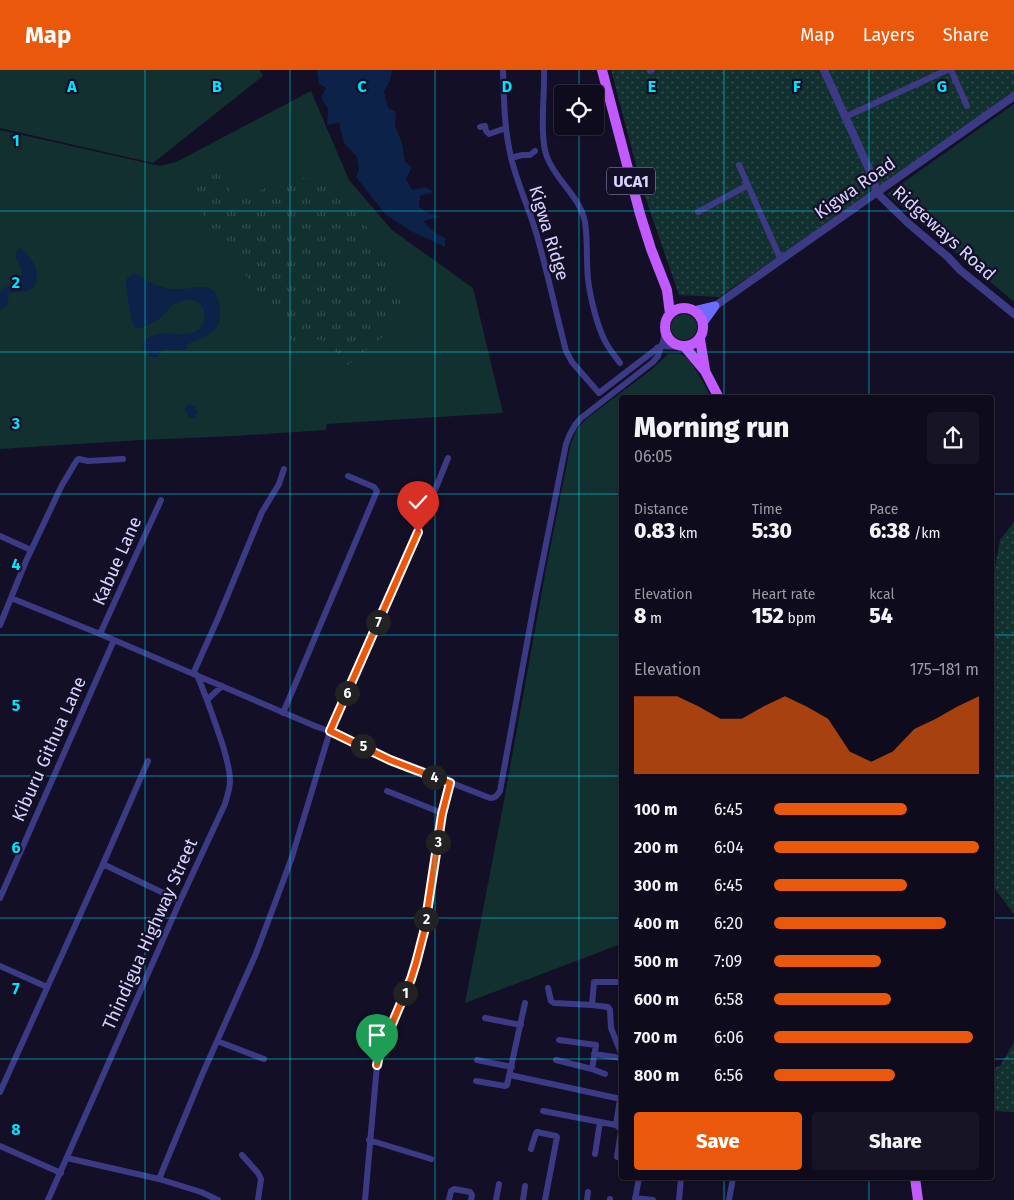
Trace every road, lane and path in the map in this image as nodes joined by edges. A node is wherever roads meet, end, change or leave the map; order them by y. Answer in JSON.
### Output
{"nodes":[{"id":1,"x":503,"y":70,"type":"edge"},
{"id":2,"x":544,"y":70,"type":"edge"},
{"id":3,"x":602,"y":70,"type":"edge"},
{"id":4,"x":824,"y":70,"type":"edge"},
{"id":5,"x":947,"y":70,"type":"edge"},
{"id":6,"x":951,"y":70,"type":"edge"},
{"id":7,"x":1014,"y":96,"type":"edge"},
{"id":8,"x":967,"y":106,"type":"dead end"},
{"id":9,"x":845,"y":117,"type":"junction"},
{"id":10,"x":480,"y":127,"type":"dead end"},
{"id":11,"x":506,"y":128,"type":"junction"},
{"id":12,"x":545,"y":149,"type":"junction"},
{"id":13,"x":511,"y":158,"type":"junction"},
{"id":14,"x":739,"y":165,"type":"dead end"},
{"id":15,"x":748,"y":185,"type":"junction"},
{"id":16,"x":876,"y":192,"type":"junction"},
{"id":17,"x":698,"y":212,"type":"dead end"},
{"id":18,"x":781,"y":260,"type":"junction"},
{"id":19,"x":667,"y":290,"type":"junction"},
{"id":20,"x":715,"y":306,"type":"junction"},
{"id":21,"x":682,"y":308,"type":"junction"},
{"id":22,"x":694,"y":311,"type":"junction"},
{"id":23,"x":670,"y":314,"type":"junction"},
{"id":24,"x":1014,"y":314,"type":"edge"},
{"id":25,"x":703,"y":323,"type":"junction"},
{"id":26,"x":665,"y":330,"type":"junction"},
{"id":27,"x":700,"y":339,"type":"junction"},
{"id":28,"x":659,"y":347,"type":"junction"},
{"id":29,"x":684,"y":347,"type":"junction"},
{"id":30,"x":620,"y":363,"type":"dead end"},
{"id":31,"x":705,"y":371,"type":"junction"},
{"id":32,"x":717,"y":395,"type":"edge"},
{"id":33,"x":448,"y":458,"type":"dead end"},
{"id":34,"x":123,"y":459,"type":"dead end"},
{"id":35,"x":284,"y":469,"type":"dead end"},
{"id":36,"x":348,"y":476,"type":"dead end"},
{"id":37,"x":161,"y":500,"type":"dead end"},
{"id":38,"x":0,"y":536,"type":"edge"},
{"id":39,"x":31,"y":550,"type":"junction"},
{"id":40,"x":11,"y":598,"type":"junction"},
{"id":41,"x":0,"y":624,"type":"edge"},
{"id":42,"x":100,"y":634,"type":"junction"},
{"id":43,"x":114,"y":640,"type":"junction"},
{"id":44,"x":195,"y":674,"type":"junction"},
{"id":45,"x":222,"y":686,"type":"junction"},
{"id":46,"x":208,"y":699,"type":"junction"},
{"id":47,"x":283,"y":712,"type":"junction"},
{"id":48,"x":330,"y":731,"type":"junction"},
{"id":49,"x":148,"y":761,"type":"dead end"},
{"id":50,"x":450,"y":783,"type":"junction"},
{"id":51,"x":387,"y":791,"type":"dead end"},
{"id":52,"x":442,"y":814,"type":"junction"},
{"id":53,"x":103,"y":864,"type":"junction"},
{"id":54,"x":0,"y":898,"type":"edge"},
{"id":55,"x":180,"y":901,"type":"junction"},
{"id":56,"x":0,"y":966,"type":"edge"},
{"id":57,"x":619,"y":982,"type":"edge"},
{"id":58,"x":47,"y":988,"type":"junction"},
{"id":59,"x":548,"y":988,"type":"dead end"},
{"id":60,"x":525,"y":1004,"type":"dead end"},
{"id":61,"x":592,"y":1004,"type":"junction"},
{"id":62,"x":484,"y":1018,"type":"dead end"},
{"id":63,"x":521,"y":1025,"type":"junction"},
{"id":64,"x":217,"y":1040,"type":"junction"},
{"id":65,"x":559,"y":1040,"type":"dead end"},
{"id":66,"x":619,"y":1047,"type":"edge"},
{"id":67,"x":594,"y":1054,"type":"junction"},
{"id":68,"x":619,"y":1058,"type":"edge"},
{"id":69,"x":264,"y":1059,"type":"dead end"},
{"id":70,"x":477,"y":1060,"type":"dead end"},
{"id":71,"x":556,"y":1060,"type":"dead end"},
{"id":72,"x":512,"y":1067,"type":"junction"},
{"id":73,"x":592,"y":1068,"type":"junction"},
{"id":74,"x":605,"y":1074,"type":"dead end"},
{"id":75,"x":510,"y":1075,"type":"junction"},
{"id":76,"x":476,"y":1081,"type":"dead end"},
{"id":77,"x":0,"y":1092,"type":"edge"},
{"id":78,"x":619,"y":1099,"type":"edge"},
{"id":79,"x":619,"y":1109,"type":"edge"},
{"id":80,"x":543,"y":1111,"type":"dead end"},
{"id":81,"x":600,"y":1122,"type":"junction"},
{"id":82,"x":616,"y":1125,"type":"junction"},
{"id":83,"x":619,"y":1127,"type":"edge"},
{"id":84,"x":369,"y":1140,"type":"junction"},
{"id":85,"x":0,"y":1146,"type":"edge"},
{"id":86,"x":619,"y":1148,"type":"edge"},
{"id":87,"x":531,"y":1149,"type":"dead end"},
{"id":88,"x":595,"y":1154,"type":"dead end"},
{"id":89,"x":242,"y":1156,"type":"dead end"},
{"id":90,"x":618,"y":1157,"type":"dead end"},
{"id":91,"x":68,"y":1158,"type":"junction"},
{"id":92,"x":431,"y":1159,"type":"dead end"},
{"id":93,"x":61,"y":1173,"type":"junction"},
{"id":94,"x":160,"y":1179,"type":"junction"},
{"id":95,"x":639,"y":1180,"type":"edge"},
{"id":96,"x":681,"y":1180,"type":"edge"},
{"id":97,"x":733,"y":1180,"type":"edge"},
{"id":98,"x":915,"y":1180,"type":"edge"},
{"id":99,"x":499,"y":1184,"type":"dead end"},
{"id":100,"x":525,"y":1186,"type":"dead end"},
{"id":101,"x":588,"y":1192,"type":"dead end"},
{"id":102,"x":635,"y":1199,"type":"edge"},
{"id":103,"x":48,"y":1200,"type":"edge"},
{"id":104,"x":218,"y":1200,"type":"edge"},
{"id":105,"x":258,"y":1200,"type":"edge"},
{"id":106,"x":364,"y":1200,"type":"edge"},
{"id":107,"x":449,"y":1200,"type":"edge"},
{"id":108,"x":471,"y":1200,"type":"edge"},
{"id":109,"x":496,"y":1200,"type":"edge"},
{"id":110,"x":523,"y":1200,"type":"edge"},
{"id":111,"x":546,"y":1200,"type":"edge"},
{"id":112,"x":586,"y":1200,"type":"edge"},
{"id":113,"x":653,"y":1200,"type":"edge"},
{"id":114,"x":679,"y":1200,"type":"edge"},
{"id":115,"x":729,"y":1200,"type":"edge"},
{"id":116,"x":918,"y":1200,"type":"edge"}],
"edges":[{"from":1,"to":11,"type":"street","name":"Kigwa Ridge"},
{"from":2,"to":12,"type":"street"},
{"from":3,"to":19,"type":"main road","number":"UCA1"},
{"from":4,"to":9,"type":"street"},
{"from":5,"to":9,"type":"street"},
{"from":6,"to":8,"type":"street"},
{"from":7,"to":16,"type":"street","name":"Kigwa Road"},
{"from":9,"to":16,"type":"street"},
{"from":10,"to":11,"type":"street"},
{"from":11,"to":13,"type":"street","name":"Kigwa Ridge"},
{"from":12,"to":13,"type":"street"},
{"from":12,"to":30,"type":"street"},
{"from":13,"to":28,"type":"street","name":"Kigwa Ridge"},
{"from":14,"to":15,"type":"street"},
{"from":15,"to":17,"type":"street"},
{"from":15,"to":18,"type":"street"},
{"from":16,"to":18,"type":"street","name":"Kigwa Road"},
{"from":16,"to":24,"type":"street","name":"Ridgeways Road"},
{"from":18,"to":20,"type":"street","name":"Kigwa Road"},
{"from":19,"to":21,"type":"main road","number":"UCA1"},
{"from":19,"to":23,"type":"main road","number":"UCA1"},
{"from":20,"to":22,"type":"main road"},
{"from":20,"to":25,"type":"main road"},
{"from":21,"to":22,"type":"main road"},
{"from":21,"to":23,"type":"main road"},
{"from":22,"to":25,"type":"main road"},
{"from":23,"to":26,"type":"main road"},
{"from":25,"to":27,"type":"main road"},
{"from":26,"to":28,"type":"street"},
{"from":26,"to":29,"type":"main road"},
{"from":27,"to":29,"type":"main road"},
{"from":27,"to":31,"type":"main road"},
{"from":28,"to":29,"type":"street"},
{"from":28,"to":50,"type":"street"},
{"from":29,"to":31,"type":"main road"},
{"from":31,"to":32,"type":"main road"},
{"from":33,"to":48,"type":"street"},
{"from":34,"to":39,"type":"street"},
{"from":35,"to":44,"type":"street"},
{"from":36,"to":47,"type":"street"},
{"from":37,"to":42,"type":"street","name":"Kabue Lane"},
{"from":38,"to":39,"type":"street"},
{"from":39,"to":40,"type":"street"},
{"from":40,"to":41,"type":"street"},
{"from":40,"to":42,"type":"street"},
{"from":42,"to":43,"type":"street"},
{"from":43,"to":44,"type":"street"},
{"from":43,"to":54,"type":"street","name":"Kiburu Githua Lane"},
{"from":44,"to":45,"type":"street"},
{"from":44,"to":46,"type":"street","name":"Thindigua Highway Street"},
{"from":45,"to":46,"type":"street"},
{"from":45,"to":47,"type":"street"},
{"from":46,"to":55,"type":"street","name":"Thindigua Highway Street"},
{"from":47,"to":48,"type":"street"},
{"from":48,"to":50,"type":"street"},
{"from":48,"to":64,"type":"street"},
{"from":49,"to":53,"type":"street"},
{"from":50,"to":52,"type":"street"},
{"from":51,"to":52,"type":"street"},
{"from":52,"to":84,"type":"street"},
{"from":53,"to":55,"type":"street"},
{"from":53,"to":58,"type":"street"},
{"from":55,"to":91,"type":"street","name":"Thindigua Highway Street"},
{"from":56,"to":58,"type":"street"},
{"from":57,"to":61,"type":"street"},
{"from":58,"to":77,"type":"street"},
{"from":59,"to":61,"type":"street"},
{"from":60,"to":63,"type":"street"},
{"from":61,"to":66,"type":"street"},
{"from":62,"to":63,"type":"street"},
{"from":63,"to":72,"type":"street"},
{"from":64,"to":69,"type":"street"},
{"from":64,"to":94,"type":"street"},
{"from":65,"to":67,"type":"street"},
{"from":67,"to":68,"type":"street"},
{"from":67,"to":73,"type":"street"},
{"from":70,"to":72,"type":"street"},
{"from":71,"to":73,"type":"street"},
{"from":72,"to":75,"type":"street"},
{"from":73,"to":74,"type":"street"},
{"from":75,"to":76,"type":"street"},
{"from":75,"to":78,"type":"street"},
{"from":79,"to":82,"type":"street"},
{"from":80,"to":81,"type":"street"},
{"from":81,"to":82,"type":"street"},
{"from":81,"to":88,"type":"street"},
{"from":82,"to":83,"type":"street"},
{"from":84,"to":92,"type":"street"},
{"from":84,"to":106,"type":"street"},
{"from":85,"to":93,"type":"street"},
{"from":86,"to":90,"type":"street"},
{"from":87,"to":111,"type":"street"},
{"from":89,"to":105,"type":"street"},
{"from":91,"to":93,"type":"street","name":"Thindigua Highway Street"},
{"from":91,"to":94,"type":"street"},
{"from":93,"to":103,"type":"street","name":"Thindigua Highway Street"},
{"from":94,"to":104,"type":"street"},
{"from":95,"to":102,"type":"street"},
{"from":96,"to":114,"type":"street"},
{"from":97,"to":115,"type":"street"},
{"from":98,"to":116,"type":"main road"},
{"from":99,"to":109,"type":"street"},
{"from":100,"to":110,"type":"street"},
{"from":101,"to":112,"type":"street"},
{"from":102,"to":113,"type":"street"},
{"from":107,"to":108,"type":"street"}]}
